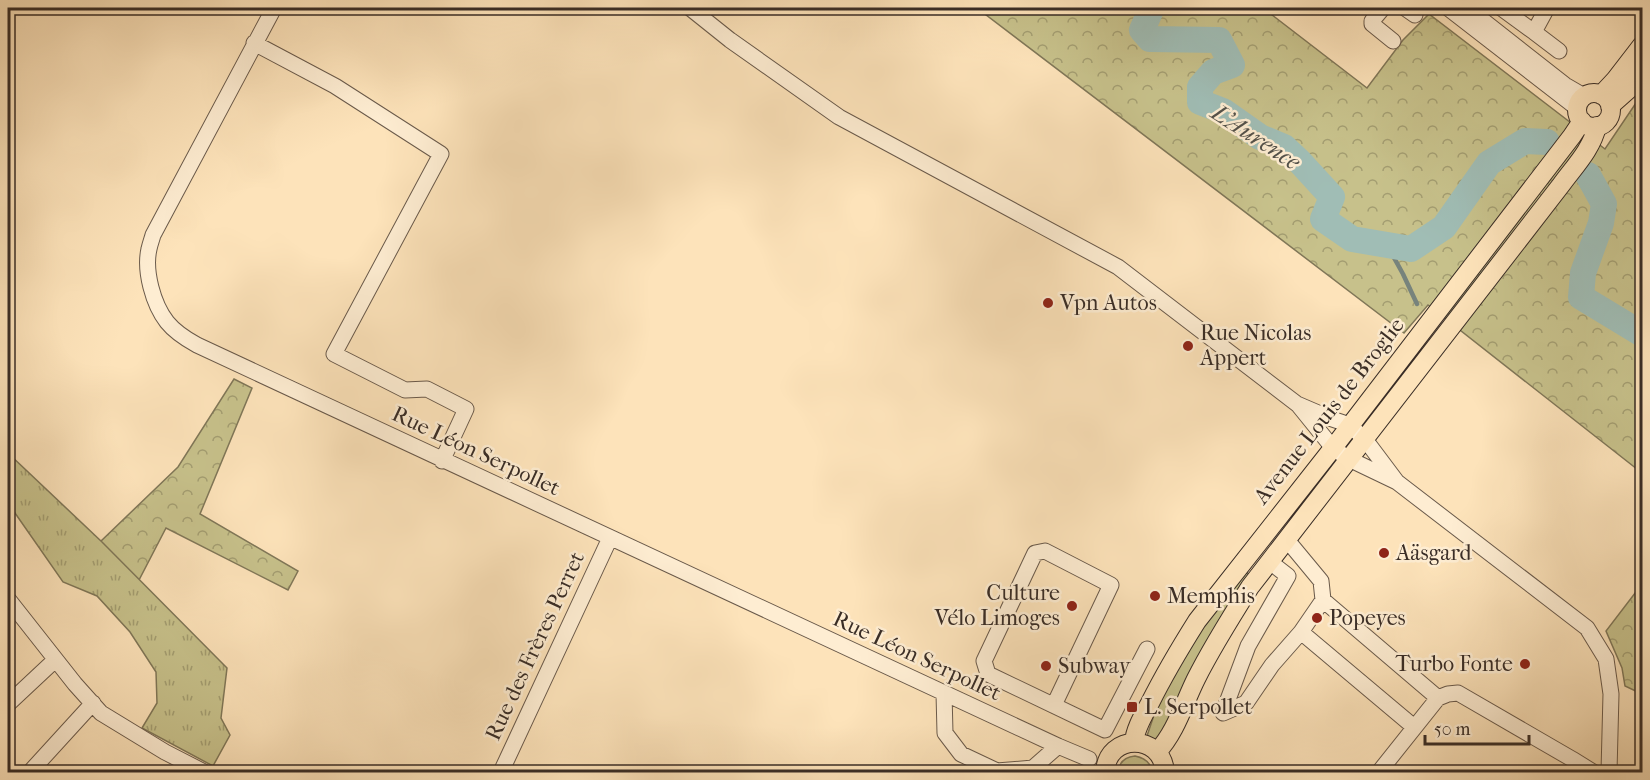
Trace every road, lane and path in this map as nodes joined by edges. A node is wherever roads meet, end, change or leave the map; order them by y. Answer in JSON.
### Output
{"nodes":[{"id":1,"x":274,"y":8,"type":"edge"},
{"id":2,"x":690,"y":8,"type":"edge"},
{"id":3,"x":1383,"y":8,"type":"edge"},
{"id":4,"x":1448,"y":8,"type":"edge"},
{"id":5,"x":1467,"y":8,"type":"edge"},
{"id":6,"x":1501,"y":8,"type":"edge"},
{"id":7,"x":1547,"y":8,"type":"edge"},
{"id":8,"x":1534,"y":32,"type":"junction"},
{"id":9,"x":1393,"y":41,"type":"dead end"},
{"id":10,"x":254,"y":43,"type":"junction"},
{"id":11,"x":1642,"y":45,"type":"edge"},
{"id":12,"x":1559,"y":51,"type":"dead end"},
{"id":13,"x":1642,"y":71,"type":"edge"},
{"id":14,"x":1592,"y":109,"type":"junction"},
{"id":15,"x":1297,"y":404,"type":"junction"},
{"id":16,"x":1350,"y":425,"type":"junction"},
{"id":17,"x":1364,"y":439,"type":"junction"},
{"id":18,"x":1333,"y":448,"type":"junction"},
{"id":19,"x":1349,"y":459,"type":"junction"},
{"id":20,"x":442,"y":461,"type":"junction"},
{"id":21,"x":1397,"y":482,"type":"junction"},
{"id":22,"x":610,"y":538,"type":"junction"},
{"id":23,"x":1287,"y":540,"type":"junction"},
{"id":24,"x":1270,"y":562,"type":"junction"},
{"id":25,"x":8,"y":599,"type":"edge"},
{"id":26,"x":1323,"y":600,"type":"junction"},
{"id":27,"x":1301,"y":632,"type":"junction"},
{"id":28,"x":1147,"y":649,"type":"dead end"},
{"id":29,"x":56,"y":660,"type":"junction"},
{"id":30,"x":944,"y":693,"type":"junction"},
{"id":31,"x":1438,"y":698,"type":"junction"},
{"id":32,"x":93,"y":703,"type":"junction"},
{"id":33,"x":8,"y":704,"type":"edge"},
{"id":34,"x":1054,"y":705,"type":"junction"},
{"id":35,"x":1414,"y":727,"type":"junction"},
{"id":36,"x":1134,"y":742,"type":"junction"},
{"id":37,"x":1058,"y":746,"type":"junction"},
{"id":38,"x":1157,"y":752,"type":"junction"},
{"id":39,"x":1105,"y":767,"type":"edge"},
{"id":40,"x":30,"y":772,"type":"edge"},
{"id":41,"x":204,"y":772,"type":"edge"},
{"id":42,"x":501,"y":772,"type":"edge"},
{"id":43,"x":1168,"y":772,"type":"edge"},
{"id":44,"x":1380,"y":772,"type":"edge"},
{"id":45,"x":1593,"y":772,"type":"edge"},
{"id":46,"x":1609,"y":772,"type":"edge"}],
"edges":[{"from":1,"to":10,"type":"street","name":"Rue Léon Serpollet"},
{"from":2,"to":15,"type":"street"},
{"from":3,"to":9,"type":"street"},
{"from":4,"to":14,"type":"street"},
{"from":5,"to":14,"type":"street"},
{"from":6,"to":8,"type":"street"},
{"from":7,"to":8,"type":"street"},
{"from":8,"to":12,"type":"street"},
{"from":10,"to":20,"type":"street","name":"Rue Léon Serpollet"},
{"from":10,"to":20,"type":"street"},
{"from":11,"to":14,"type":"main road","name":"Avenue Louis de Broglie"},
{"from":13,"to":14,"type":"main road","name":"Avenue Louis de Broglie"},
{"from":14,"to":16,"type":"main road","name":"Avenue Louis de Broglie"},
{"from":14,"to":17,"type":"main road","name":"Avenue Louis de Broglie"},
{"from":15,"to":16,"type":"street"},
{"from":15,"to":18,"type":"street"},
{"from":16,"to":17,"type":"street"},
{"from":16,"to":18,"type":"main road","name":"Avenue Louis de Broglie"},
{"from":17,"to":19,"type":"main road","name":"Avenue Louis de Broglie"},
{"from":17,"to":21,"type":"street"},
{"from":18,"to":19,"type":"street"},
{"from":18,"to":36,"type":"main road","name":"Avenue Louis de Broglie"},
{"from":19,"to":21,"type":"street"},
{"from":19,"to":23,"type":"main road","name":"Avenue Louis de Broglie"},
{"from":20,"to":22,"type":"street","name":"Rue Léon Serpollet"},
{"from":21,"to":46,"type":"street"},
{"from":22,"to":30,"type":"street","name":"Rue Léon Serpollet"},
{"from":22,"to":42,"type":"street","name":"Rue des Frères Perret"},
{"from":23,"to":24,"type":"main road","name":"Avenue Louis de Broglie"},
{"from":23,"to":26,"type":"street"},
{"from":24,"to":27,"type":"street"},
{"from":24,"to":38,"type":"main road","name":"Avenue Louis de Broglie"},
{"from":25,"to":29,"type":"street"},
{"from":26,"to":27,"type":"street"},
{"from":26,"to":31,"type":"street"},
{"from":27,"to":35,"type":"street"},
{"from":28,"to":34,"type":"street"},
{"from":29,"to":32,"type":"street"},
{"from":29,"to":33,"type":"street"},
{"from":30,"to":37,"type":"street","name":"Rue Léon Serpollet"},
{"from":30,"to":37,"type":"street"},
{"from":31,"to":35,"type":"street"},
{"from":31,"to":45,"type":"street"},
{"from":32,"to":40,"type":"street"},
{"from":32,"to":41,"type":"street"},
{"from":34,"to":34,"type":"street"},
{"from":35,"to":44,"type":"street"},
{"from":36,"to":38,"type":"main road"},
{"from":36,"to":39,"type":"main road"},
{"from":37,"to":39,"type":"street","name":"Rue Léon Serpollet"},
{"from":38,"to":43,"type":"main road"}]}
